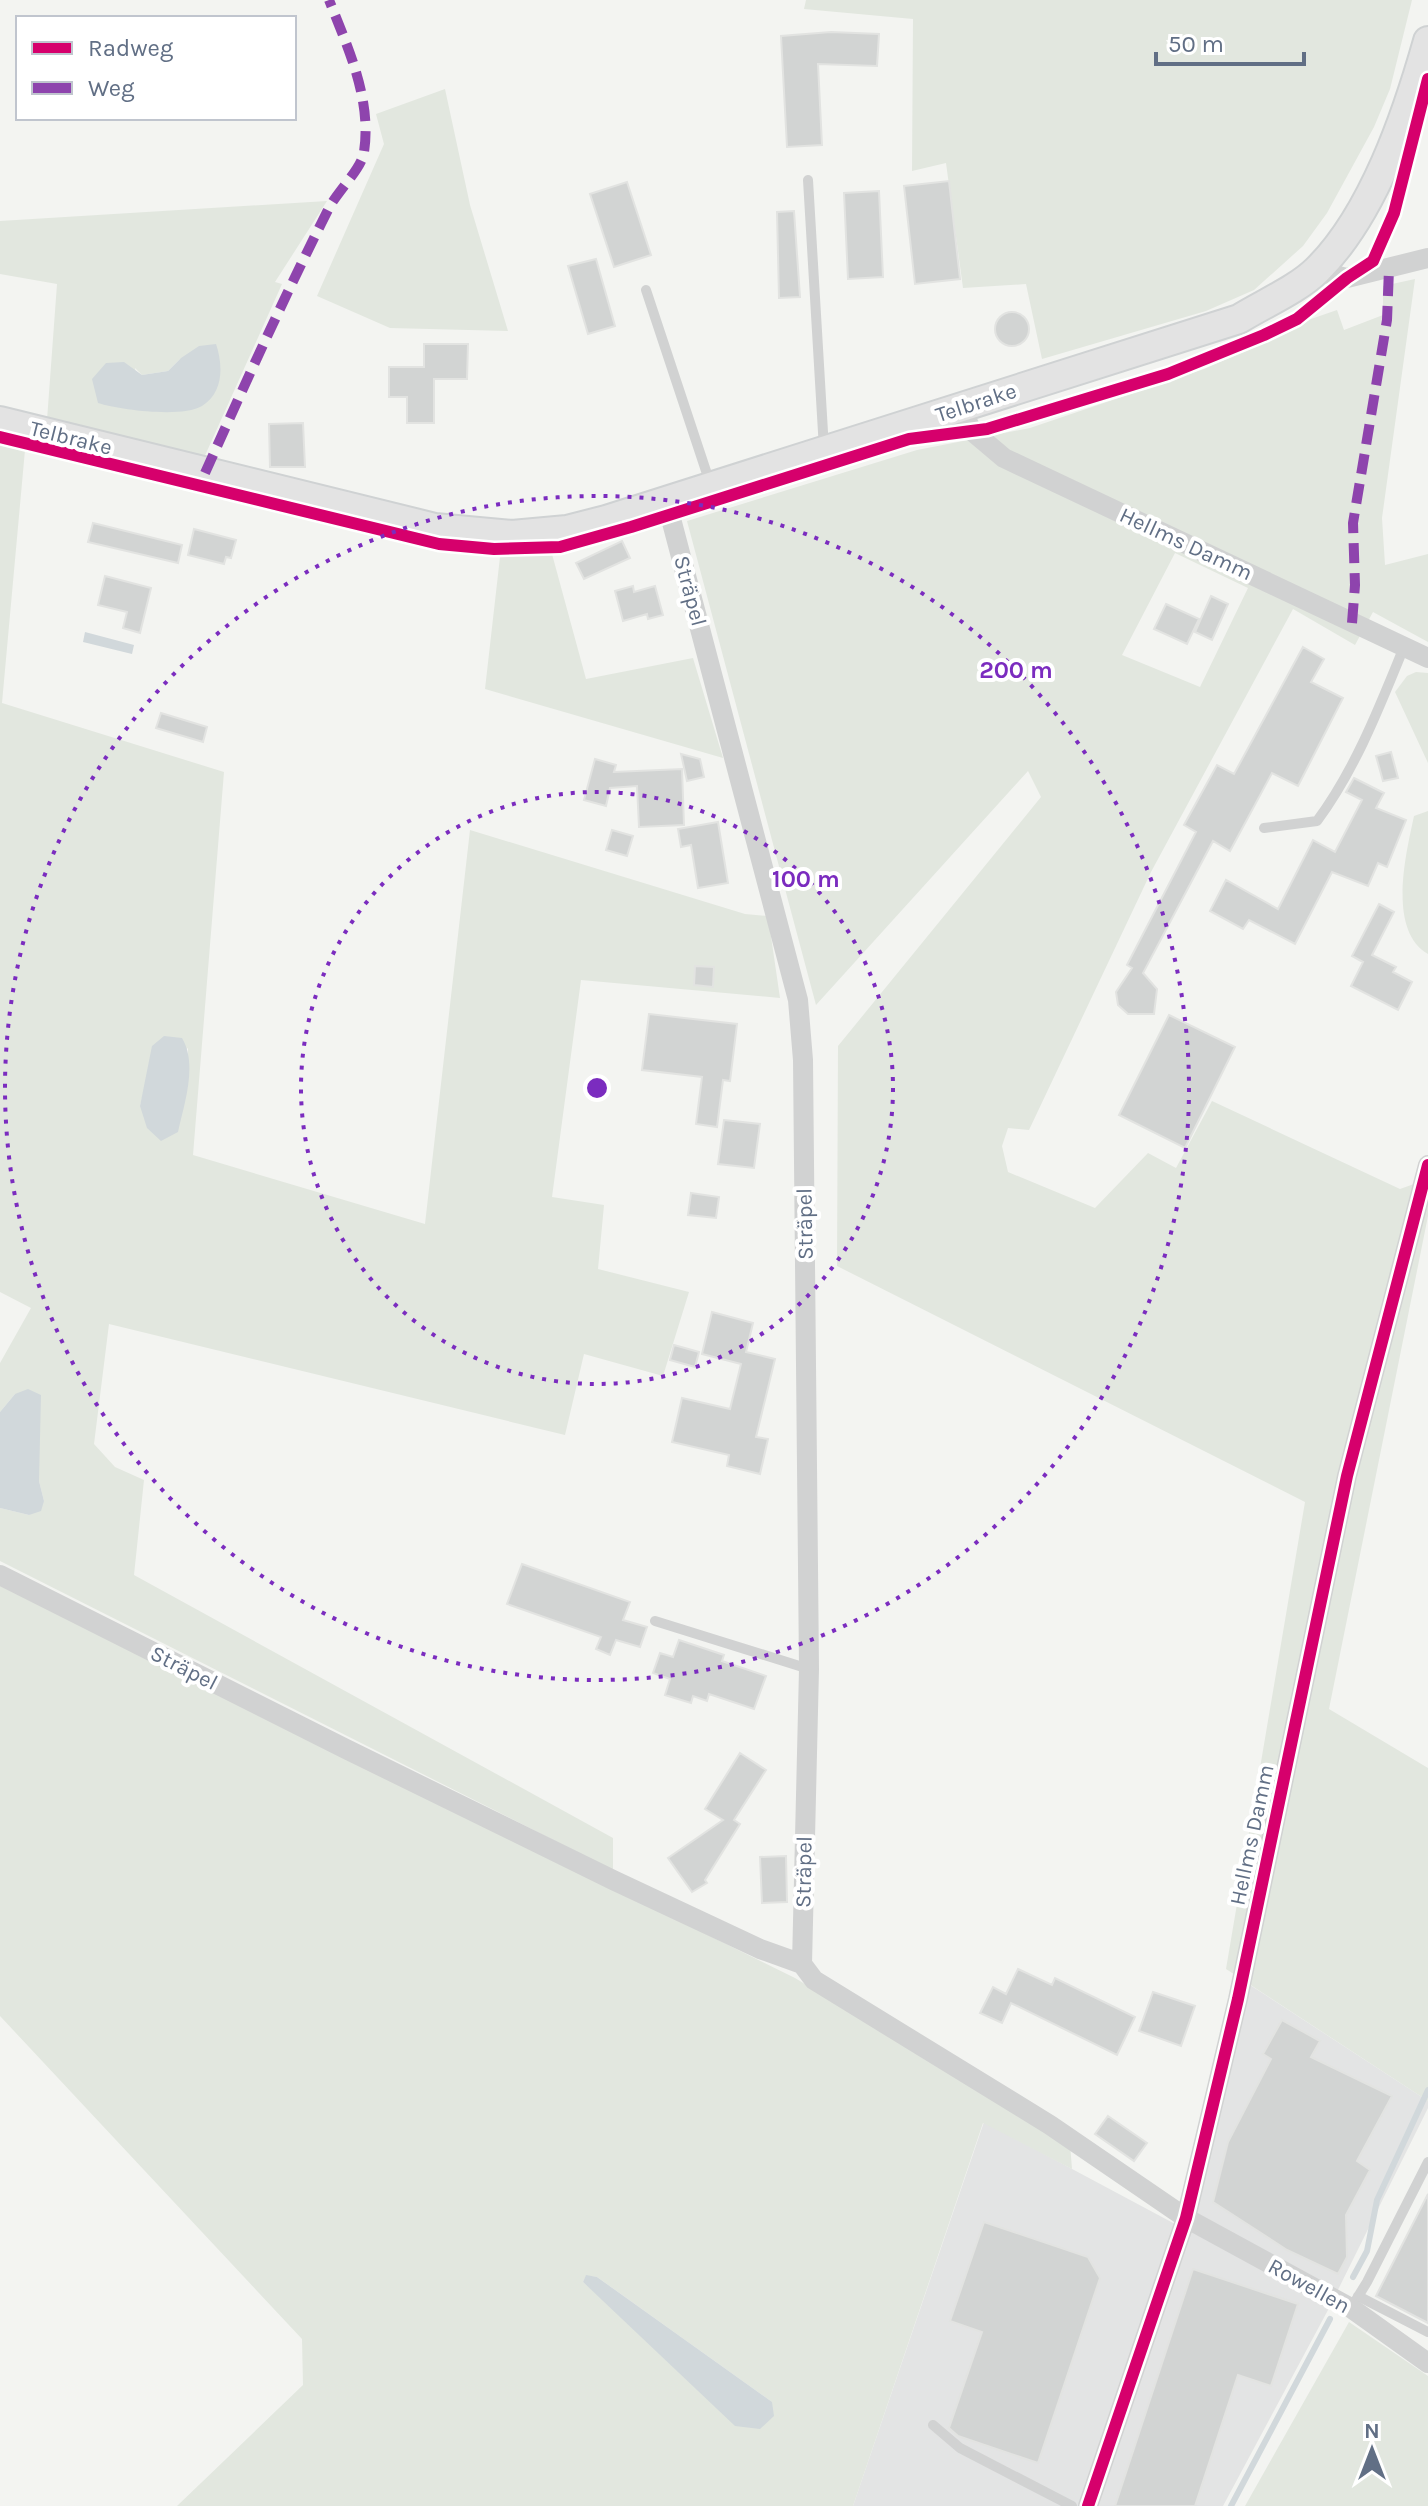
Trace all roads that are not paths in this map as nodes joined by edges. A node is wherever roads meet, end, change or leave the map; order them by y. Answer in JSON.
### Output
{"nodes":[{"id":1,"x":1428,"y":41,"type":"edge"},
{"id":2,"x":808,"y":180,"type":"dead end"},
{"id":3,"x":1428,"y":258,"type":"edge"},
{"id":4,"x":1316,"y":271,"type":"junction"},
{"id":5,"x":646,"y":290,"type":"dead end"},
{"id":6,"x":961,"y":408,"type":"junction"},
{"id":7,"x":0,"y":421,"type":"edge"},
{"id":8,"x":825,"y":451,"type":"junction"},
{"id":9,"x":711,"y":488,"type":"junction"},
{"id":10,"x":670,"y":502,"type":"junction"},
{"id":11,"x":1404,"y":647,"type":"junction"},
{"id":12,"x":1428,"y":658,"type":"edge"},
{"id":13,"x":1264,"y":828,"type":"dead end"},
{"id":14,"x":1428,"y":1165,"type":"edge"},
{"id":15,"x":0,"y":1575,"type":"edge"},
{"id":16,"x":655,"y":1621,"type":"dead end"},
{"id":17,"x":809,"y":1669,"type":"junction"},
{"id":18,"x":802,"y":1964,"type":"junction"},
{"id":19,"x":1428,"y":2162,"type":"edge"},
{"id":20,"x":1186,"y":2218,"type":"junction"},
{"id":21,"x":1355,"y":2302,"type":"junction"},
{"id":22,"x":1428,"y":2332,"type":"edge"},
{"id":23,"x":1428,"y":2363,"type":"edge"},
{"id":24,"x":933,"y":2425,"type":"dead end"},
{"id":25,"x":1072,"y":2506,"type":"edge"},
{"id":26,"x":1088,"y":2506,"type":"edge"}],
"edges":[{"from":1,"to":4,"type":"street","name":"Telbrake"},
{"from":2,"to":8,"type":"lane"},
{"from":3,"to":4,"type":"street"},
{"from":4,"to":6,"type":"street","name":"Telbrake"},
{"from":5,"to":9,"type":"lane"},
{"from":6,"to":8,"type":"street","name":"Telbrake"},
{"from":6,"to":11,"type":"street","name":"Hellms Damm"},
{"from":7,"to":10,"type":"street","name":"Telbrake"},
{"from":8,"to":9,"type":"street","name":"Telbrake"},
{"from":9,"to":10,"type":"street","name":"Telbrake"},
{"from":10,"to":17,"type":"street","name":"Sträpel"},
{"from":11,"to":12,"type":"street","name":"Hellms Damm"},
{"from":11,"to":13,"type":"lane"},
{"from":14,"to":20,"type":"street","name":"Hellms Damm"},
{"from":15,"to":18,"type":"street","name":"Sträpel"},
{"from":16,"to":17,"type":"lane"},
{"from":17,"to":18,"type":"street","name":"Sträpel"},
{"from":18,"to":20,"type":"street","name":"Sträpel"},
{"from":19,"to":21,"type":"lane"},
{"from":20,"to":21,"type":"street","name":"Rowellen"},
{"from":20,"to":26,"type":"street","name":"Hellms Damm"},
{"from":21,"to":22,"type":"lane"},
{"from":21,"to":23,"type":"street","name":"Rowellen"},
{"from":24,"to":25,"type":"lane"}]}
